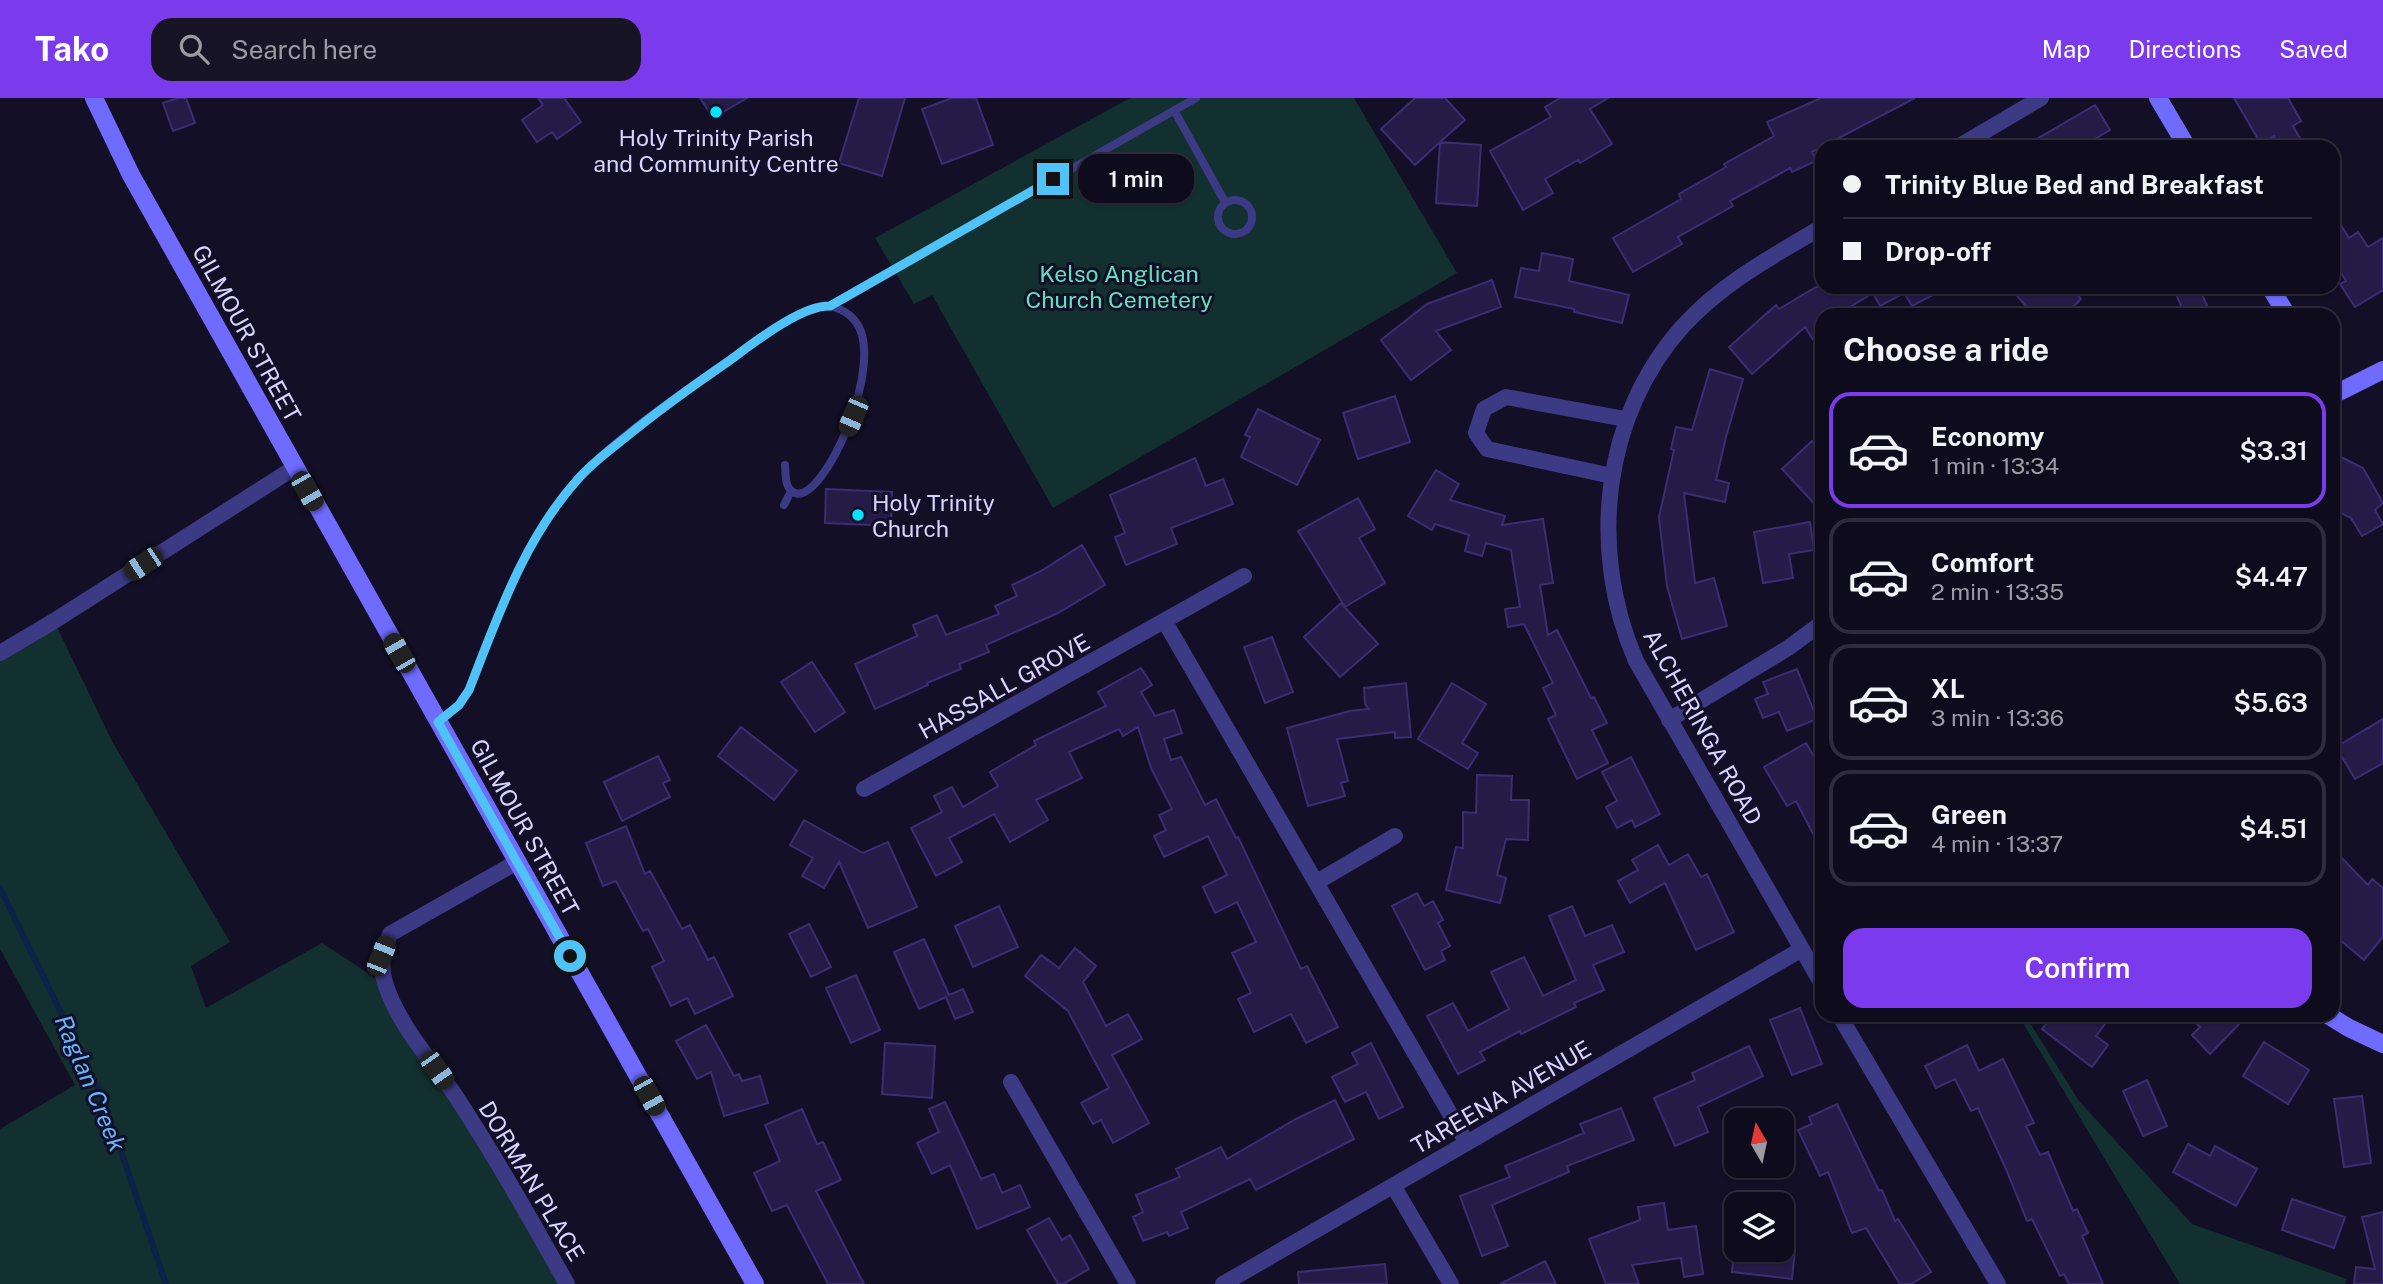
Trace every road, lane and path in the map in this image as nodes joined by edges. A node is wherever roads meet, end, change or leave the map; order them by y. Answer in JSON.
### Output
{"nodes":[{"id":1,"x":94,"y":98,"type":"edge"},
{"id":2,"x":1196,"y":98,"type":"edge"},
{"id":3,"x":2041,"y":98,"type":"edge"},
{"id":4,"x":2158,"y":98,"type":"edge"},
{"id":5,"x":1174,"y":110,"type":"junction"},
{"id":6,"x":1970,"y":140,"type":"edge"},
{"id":7,"x":2183,"y":140,"type":"edge"},
{"id":8,"x":1225,"y":202,"type":"junction"},
{"id":9,"x":1815,"y":231,"type":"edge"},
{"id":10,"x":830,"y":306,"type":"junction"},
{"id":11,"x":2383,"y":370,"type":"edge"},
{"id":12,"x":2340,"y":390,"type":"edge"},
{"id":13,"x":1625,"y":419,"type":"junction"},
{"id":14,"x":785,"y":465,"type":"dead end"},
{"id":15,"x":294,"y":468,"type":"junction"},
{"id":16,"x":1612,"y":476,"type":"junction"},
{"id":17,"x":791,"y":491,"type":"junction"},
{"id":18,"x":784,"y":505,"type":"dead end"},
{"id":19,"x":1244,"y":576,"type":"dead end"},
{"id":20,"x":1165,"y":622,"type":"junction"},
{"id":21,"x":1815,"y":628,"type":"edge"},
{"id":22,"x":0,"y":653,"type":"edge"},
{"id":23,"x":1669,"y":720,"type":"junction"},
{"id":24,"x":438,"y":722,"type":"junction"},
{"id":25,"x":864,"y":789,"type":"dead end"},
{"id":26,"x":1395,"y":836,"type":"dead end"},
{"id":27,"x":517,"y":862,"type":"junction"},
{"id":28,"x":1317,"y":882,"type":"junction"},
{"id":29,"x":1802,"y":949,"type":"junction"},
{"id":30,"x":1815,"y":972,"type":"edge"},
{"id":31,"x":1843,"y":1022,"type":"edge"},
{"id":32,"x":2339,"y":1022,"type":"edge"},
{"id":33,"x":2383,"y":1044,"type":"edge"},
{"id":34,"x":1011,"y":1082,"type":"dead end"},
{"id":35,"x":1467,"y":1143,"type":"junction"},
{"id":36,"x":1394,"y":1187,"type":"junction"},
{"id":37,"x":567,"y":1284,"type":"edge"},
{"id":38,"x":755,"y":1284,"type":"edge"},
{"id":39,"x":1128,"y":1284,"type":"edge"},
{"id":40,"x":1223,"y":1284,"type":"edge"},
{"id":41,"x":1451,"y":1284,"type":"edge"},
{"id":42,"x":1998,"y":1284,"type":"edge"}],
"edges":[{"from":1,"to":15,"type":"main road","name":"GILMOUR STREET"},
{"from":2,"to":5,"type":"lane"},
{"from":3,"to":6,"type":"street"},
{"from":4,"to":7,"type":"main road"},
{"from":5,"to":8,"type":"lane"},
{"from":5,"to":10,"type":"lane"},
{"from":8,"to":8,"type":"lane"},
{"from":9,"to":13,"type":"street","name":"ALCHERINGA ROAD"},
{"from":10,"to":17,"type":"lane"},
{"from":10,"to":24,"type":"lane"},
{"from":11,"to":12,"type":"main road"},
{"from":13,"to":16,"type":"street","name":"ALCHERINGA ROAD"},
{"from":13,"to":16,"type":"street"},
{"from":14,"to":17,"type":"lane"},
{"from":15,"to":22,"type":"street"},
{"from":15,"to":24,"type":"main road","name":"GILMOUR STREET"},
{"from":16,"to":23,"type":"street","name":"ALCHERINGA ROAD"},
{"from":17,"to":18,"type":"lane"},
{"from":19,"to":20,"type":"street","name":"HASSALL GROVE"},
{"from":20,"to":25,"type":"street","name":"HASSALL GROVE"},
{"from":20,"to":28,"type":"street"},
{"from":21,"to":23,"type":"street"},
{"from":23,"to":29,"type":"street","name":"ALCHERINGA ROAD"},
{"from":24,"to":27,"type":"main road","name":"GILMOUR STREET"},
{"from":26,"to":28,"type":"street"},
{"from":27,"to":37,"type":"street","name":"DORMAN PLACE"},
{"from":27,"to":38,"type":"main road","name":"GILMOUR STREET"},
{"from":28,"to":35,"type":"street"},
{"from":29,"to":30,"type":"street","name":"ALCHERINGA ROAD"},
{"from":29,"to":35,"type":"street","name":"TAREENA AVENUE"},
{"from":31,"to":42,"type":"street"},
{"from":32,"to":33,"type":"main road"},
{"from":34,"to":39,"type":"street"},
{"from":35,"to":36,"type":"street","name":"TAREENA AVENUE"},
{"from":36,"to":40,"type":"street","name":"TAREENA AVENUE"},
{"from":36,"to":41,"type":"street"}]}
